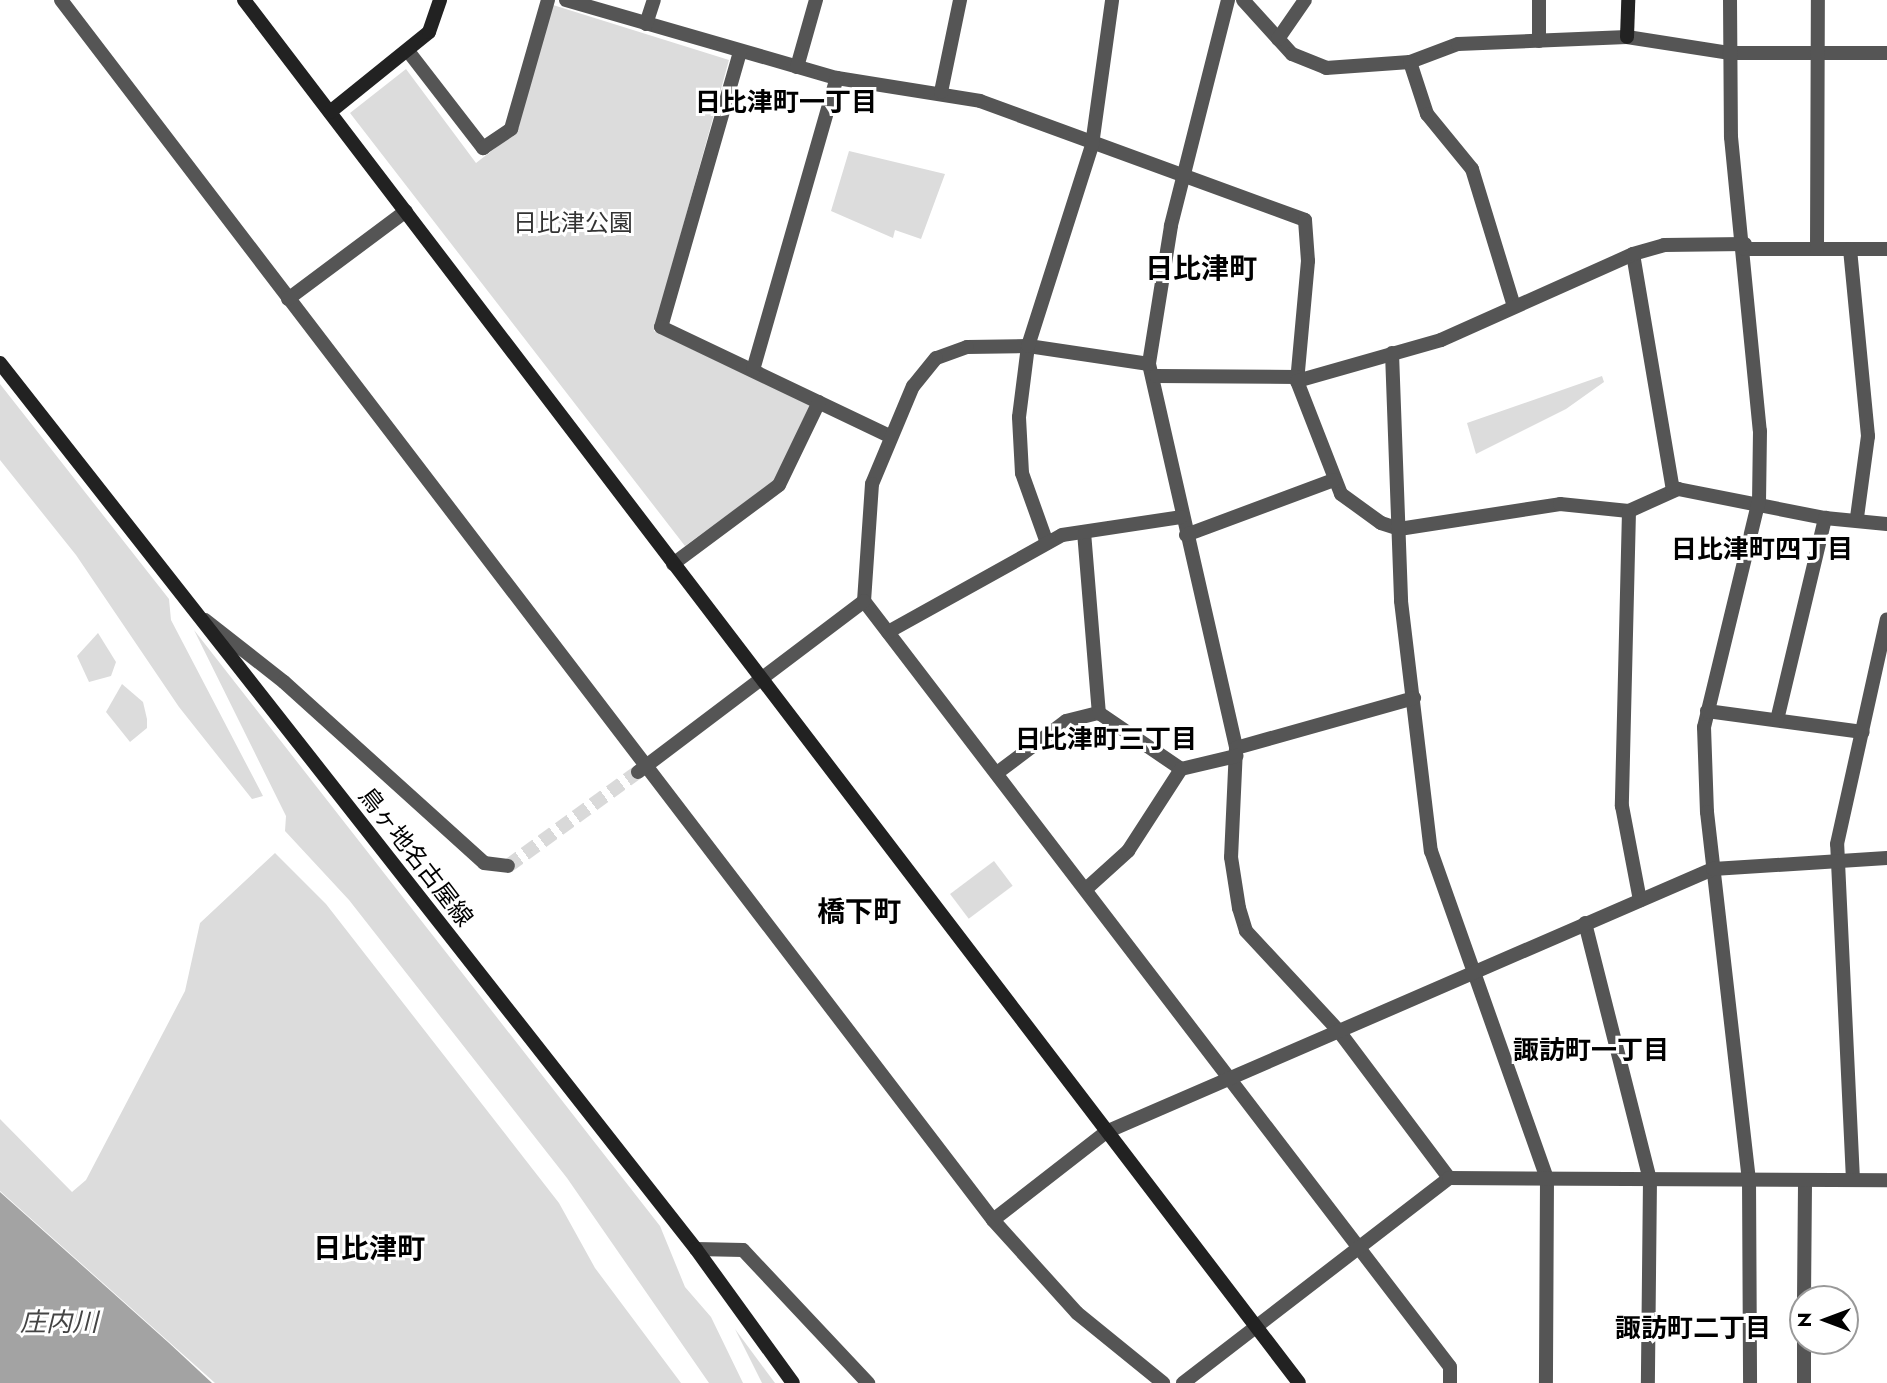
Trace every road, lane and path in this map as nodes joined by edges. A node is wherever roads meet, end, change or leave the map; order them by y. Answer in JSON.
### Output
{"nodes":[{"id":1,"x":61,"y":0,"type":"edge"},
{"id":2,"x":440,"y":0,"type":"edge"},
{"id":3,"x":548,"y":0,"type":"edge"},
{"id":4,"x":566,"y":0,"type":"edge"},
{"id":5,"x":654,"y":0,"type":"edge"},
{"id":6,"x":816,"y":0,"type":"edge"},
{"id":7,"x":960,"y":0,"type":"edge"},
{"id":8,"x":1112,"y":0,"type":"edge"},
{"id":9,"x":1227,"y":0,"type":"edge"},
{"id":10,"x":1243,"y":0,"type":"edge"},
{"id":11,"x":1305,"y":0,"type":"edge"},
{"id":12,"x":1539,"y":0,"type":"edge"},
{"id":13,"x":1628,"y":0,"type":"edge"},
{"id":14,"x":1730,"y":0,"type":"edge"},
{"id":15,"x":1818,"y":0,"type":"edge"},
{"id":16,"x":251,"y":3,"type":"edge"},
{"id":17,"x":646,"y":24,"type":"junction"},
{"id":18,"x":1628,"y":37,"type":"junction"},
{"id":19,"x":1279,"y":39,"type":"junction"},
{"id":20,"x":1539,"y":41,"type":"junction"},
{"id":21,"x":408,"y":51,"type":"junction"},
{"id":22,"x":740,"y":52,"type":"junction"},
{"id":23,"x":1730,"y":52,"type":"junction"},
{"id":24,"x":1818,"y":53,"type":"junction"},
{"id":25,"x":1887,"y":53,"type":"edge"},
{"id":26,"x":1410,"y":62,"type":"junction"},
{"id":27,"x":797,"y":67,"type":"junction"},
{"id":28,"x":837,"y":78,"type":"junction"},
{"id":29,"x":941,"y":92,"type":"junction"},
{"id":30,"x":330,"y":112,"type":"junction"},
{"id":31,"x":1092,"y":145,"type":"junction"},
{"id":32,"x":1184,"y":179,"type":"junction"},
{"id":33,"x":406,"y":211,"type":"junction"},
{"id":34,"x":1745,"y":247,"type":"junction"},
{"id":35,"x":1817,"y":249,"type":"junction"},
{"id":36,"x":1850,"y":249,"type":"junction"},
{"id":37,"x":1887,"y":249,"type":"edge"},
{"id":38,"x":1633,"y":254,"type":"junction"},
{"id":39,"x":288,"y":299,"type":"junction"},
{"id":40,"x":1513,"y":303,"type":"junction"},
{"id":41,"x":1028,"y":346,"type":"junction"},
{"id":42,"x":1392,"y":353,"type":"junction"},
{"id":43,"x":0,"y":363,"type":"edge"},
{"id":44,"x":753,"y":370,"type":"junction"},
{"id":45,"x":1152,"y":370,"type":"junction"},
{"id":46,"x":1297,"y":379,"type":"junction"},
{"id":47,"x":819,"y":402,"type":"junction"},
{"id":48,"x":890,"y":436,"type":"junction"},
{"id":49,"x":1334,"y":480,"type":"junction"},
{"id":50,"x":1673,"y":491,"type":"junction"},
{"id":51,"x":1759,"y":500,"type":"junction"},
{"id":52,"x":1629,"y":511,"type":"junction"},
{"id":53,"x":1181,"y":517,"type":"junction"},
{"id":54,"x":1857,"y":517,"type":"junction"},
{"id":55,"x":1825,"y":518,"type":"junction"},
{"id":56,"x":1887,"y":524,"type":"edge"},
{"id":57,"x":1399,"y":529,"type":"junction"},
{"id":58,"x":1084,"y":532,"type":"junction"},
{"id":59,"x":1186,"y":535,"type":"junction"},
{"id":60,"x":1047,"y":543,"type":"junction"},
{"id":61,"x":673,"y":564,"type":"junction"},
{"id":62,"x":864,"y":601,"type":"junction"},
{"id":63,"x":193,"y":610,"type":"junction"},
{"id":64,"x":1887,"y":620,"type":"edge"},
{"id":65,"x":888,"y":632,"type":"junction"},
{"id":66,"x":1884,"y":640,"type":"edge"},
{"id":67,"x":760,"y":678,"type":"junction"},
{"id":68,"x":1414,"y":698,"type":"junction"},
{"id":69,"x":1707,"y":711,"type":"junction"},
{"id":70,"x":1099,"y":713,"type":"junction"},
{"id":71,"x":1777,"y":720,"type":"junction"},
{"id":72,"x":1863,"y":732,"type":"junction"},
{"id":73,"x":1236,"y":752,"type":"junction"},
{"id":74,"x":643,"y":769,"type":"junction"},
{"id":75,"x":1181,"y":769,"type":"junction"},
{"id":76,"x":996,"y":773,"type":"junction"},
{"id":77,"x":1887,"y":858,"type":"edge"},
{"id":78,"x":1838,"y":860,"type":"junction"},
{"id":79,"x":508,"y":866,"type":"dead end"},
{"id":80,"x":1713,"y":869,"type":"junction"},
{"id":81,"x":1086,"y":889,"type":"junction"},
{"id":82,"x":1640,"y":900,"type":"junction"},
{"id":83,"x":1585,"y":923,"type":"junction"},
{"id":84,"x":1471,"y":971,"type":"junction"},
{"id":85,"x":1338,"y":1030,"type":"junction"},
{"id":86,"x":1228,"y":1077,"type":"junction"},
{"id":87,"x":1106,"y":1132,"type":"junction"},
{"id":88,"x":1449,"y":1178,"type":"junction"},
{"id":89,"x":1547,"y":1178,"type":"junction"},
{"id":90,"x":1650,"y":1179,"type":"junction"},
{"id":91,"x":1749,"y":1179,"type":"junction"},
{"id":92,"x":1805,"y":1180,"type":"junction"},
{"id":93,"x":1853,"y":1180,"type":"junction"},
{"id":94,"x":1887,"y":1180,"type":"edge"},
{"id":95,"x":992,"y":1220,"type":"junction"},
{"id":96,"x":1359,"y":1247,"type":"junction"},
{"id":97,"x":696,"y":1249,"type":"junction"},
{"id":98,"x":1804,"y":1285,"type":"edge"},
{"id":99,"x":1256,"y":1326,"type":"junction"},
{"id":100,"x":1804,"y":1355,"type":"edge"},
{"id":101,"x":793,"y":1383,"type":"edge"},
{"id":102,"x":868,"y":1383,"type":"edge"},
{"id":103,"x":1163,"y":1383,"type":"edge"},
{"id":104,"x":1183,"y":1383,"type":"edge"},
{"id":105,"x":1299,"y":1383,"type":"edge"},
{"id":106,"x":1450,"y":1383,"type":"edge"},
{"id":107,"x":1546,"y":1383,"type":"edge"},
{"id":108,"x":1648,"y":1383,"type":"edge"},
{"id":109,"x":1750,"y":1383,"type":"edge"},
{"id":110,"x":1804,"y":1383,"type":"edge"}],
"edges":[{"from":1,"to":39,"type":"street"},
{"from":2,"to":21,"type":"street"},
{"from":3,"to":21,"type":"street"},
{"from":4,"to":17,"type":"street"},
{"from":5,"to":17,"type":"street"},
{"from":6,"to":27,"type":"street"},
{"from":7,"to":29,"type":"street"},
{"from":8,"to":31,"type":"street"},
{"from":9,"to":32,"type":"street"},
{"from":10,"to":19,"type":"street"},
{"from":11,"to":19,"type":"street"},
{"from":12,"to":20,"type":"street"},
{"from":13,"to":18,"type":"street"},
{"from":14,"to":23,"type":"street"},
{"from":15,"to":24,"type":"street"},
{"from":16,"to":30,"type":"street"},
{"from":17,"to":22,"type":"street"},
{"from":18,"to":20,"type":"street"},
{"from":18,"to":23,"type":"street"},
{"from":19,"to":26,"type":"street"},
{"from":20,"to":26,"type":"street"},
{"from":21,"to":30,"type":"street"},
{"from":22,"to":27,"type":"street"},
{"from":22,"to":44,"type":"street"},
{"from":23,"to":24,"type":"street"},
{"from":23,"to":34,"type":"street"},
{"from":24,"to":25,"type":"street"},
{"from":24,"to":35,"type":"street"},
{"from":26,"to":40,"type":"street"},
{"from":27,"to":28,"type":"street"},
{"from":28,"to":29,"type":"street"},
{"from":28,"to":44,"type":"street"},
{"from":29,"to":31,"type":"street"},
{"from":30,"to":33,"type":"street"},
{"from":31,"to":32,"type":"street"},
{"from":31,"to":41,"type":"street"},
{"from":32,"to":45,"type":"street"},
{"from":32,"to":46,"type":"street"},
{"from":33,"to":39,"type":"street"},
{"from":33,"to":61,"type":"street"},
{"from":34,"to":35,"type":"street"},
{"from":34,"to":38,"type":"street"},
{"from":34,"to":51,"type":"street"},
{"from":35,"to":36,"type":"street"},
{"from":36,"to":37,"type":"street"},
{"from":36,"to":54,"type":"street"},
{"from":38,"to":40,"type":"street"},
{"from":38,"to":50,"type":"street"},
{"from":39,"to":74,"type":"street"},
{"from":40,"to":42,"type":"street"},
{"from":41,"to":45,"type":"street"},
{"from":41,"to":48,"type":"street"},
{"from":41,"to":60,"type":"street"},
{"from":42,"to":46,"type":"street"},
{"from":42,"to":57,"type":"street"},
{"from":43,"to":63,"type":"street","name":"鳥ヶ地名古屋線"},
{"from":44,"to":47,"type":"street"},
{"from":45,"to":46,"type":"street"},
{"from":45,"to":53,"type":"street"},
{"from":46,"to":49,"type":"street"},
{"from":47,"to":48,"type":"street"},
{"from":47,"to":61,"type":"street"},
{"from":48,"to":62,"type":"street"},
{"from":49,"to":57,"type":"street"},
{"from":49,"to":59,"type":"street"},
{"from":50,"to":51,"type":"street"},
{"from":50,"to":52,"type":"street"},
{"from":51,"to":55,"type":"street"},
{"from":51,"to":69,"type":"street"},
{"from":52,"to":57,"type":"street"},
{"from":52,"to":82,"type":"street"},
{"from":53,"to":58,"type":"street"},
{"from":53,"to":59,"type":"street"},
{"from":54,"to":55,"type":"street"},
{"from":54,"to":56,"type":"street"},
{"from":55,"to":71,"type":"street"},
{"from":57,"to":68,"type":"street"},
{"from":58,"to":60,"type":"street"},
{"from":58,"to":70,"type":"street"},
{"from":59,"to":73,"type":"street"},
{"from":60,"to":65,"type":"street"},
{"from":61,"to":67,"type":"street"},
{"from":62,"to":65,"type":"street"},
{"from":62,"to":67,"type":"street"},
{"from":63,"to":79,"type":"street"},
{"from":63,"to":97,"type":"street","name":"鳥ヶ地名古屋線"},
{"from":64,"to":66,"type":"street"},
{"from":65,"to":76,"type":"street"},
{"from":66,"to":72,"type":"street"},
{"from":67,"to":74,"type":"street"},
{"from":67,"to":87,"type":"street"},
{"from":68,"to":73,"type":"street"},
{"from":68,"to":84,"type":"street"},
{"from":69,"to":71,"type":"street"},
{"from":69,"to":80,"type":"street"},
{"from":70,"to":75,"type":"street"},
{"from":70,"to":76,"type":"street"},
{"from":71,"to":72,"type":"street"},
{"from":72,"to":78,"type":"street"},
{"from":73,"to":75,"type":"street"},
{"from":73,"to":85,"type":"street"},
{"from":74,"to":95,"type":"street"},
{"from":75,"to":81,"type":"street"},
{"from":76,"to":81,"type":"street"},
{"from":77,"to":78,"type":"street"},
{"from":78,"to":80,"type":"street"},
{"from":78,"to":93,"type":"street"},
{"from":80,"to":82,"type":"street"},
{"from":80,"to":91,"type":"street"},
{"from":81,"to":86,"type":"street"},
{"from":82,"to":83,"type":"street"},
{"from":83,"to":84,"type":"street"},
{"from":83,"to":90,"type":"street"},
{"from":84,"to":85,"type":"street"},
{"from":84,"to":89,"type":"street"},
{"from":85,"to":86,"type":"street"},
{"from":85,"to":88,"type":"street"},
{"from":86,"to":87,"type":"street"},
{"from":86,"to":96,"type":"street"},
{"from":87,"to":95,"type":"street"},
{"from":87,"to":99,"type":"street"},
{"from":88,"to":89,"type":"street"},
{"from":88,"to":96,"type":"street"},
{"from":89,"to":90,"type":"street"},
{"from":89,"to":107,"type":"street"},
{"from":90,"to":91,"type":"street"},
{"from":90,"to":108,"type":"street"},
{"from":91,"to":92,"type":"street"},
{"from":91,"to":109,"type":"street"},
{"from":92,"to":93,"type":"street"},
{"from":92,"to":98,"type":"street"},
{"from":93,"to":94,"type":"street"},
{"from":95,"to":103,"type":"street"},
{"from":96,"to":99,"type":"street"},
{"from":96,"to":106,"type":"street"},
{"from":97,"to":101,"type":"street","name":"鳥ヶ地名古屋線"},
{"from":97,"to":102,"type":"street"},
{"from":99,"to":104,"type":"street"},
{"from":99,"to":105,"type":"street"},
{"from":100,"to":110,"type":"street"}]}
